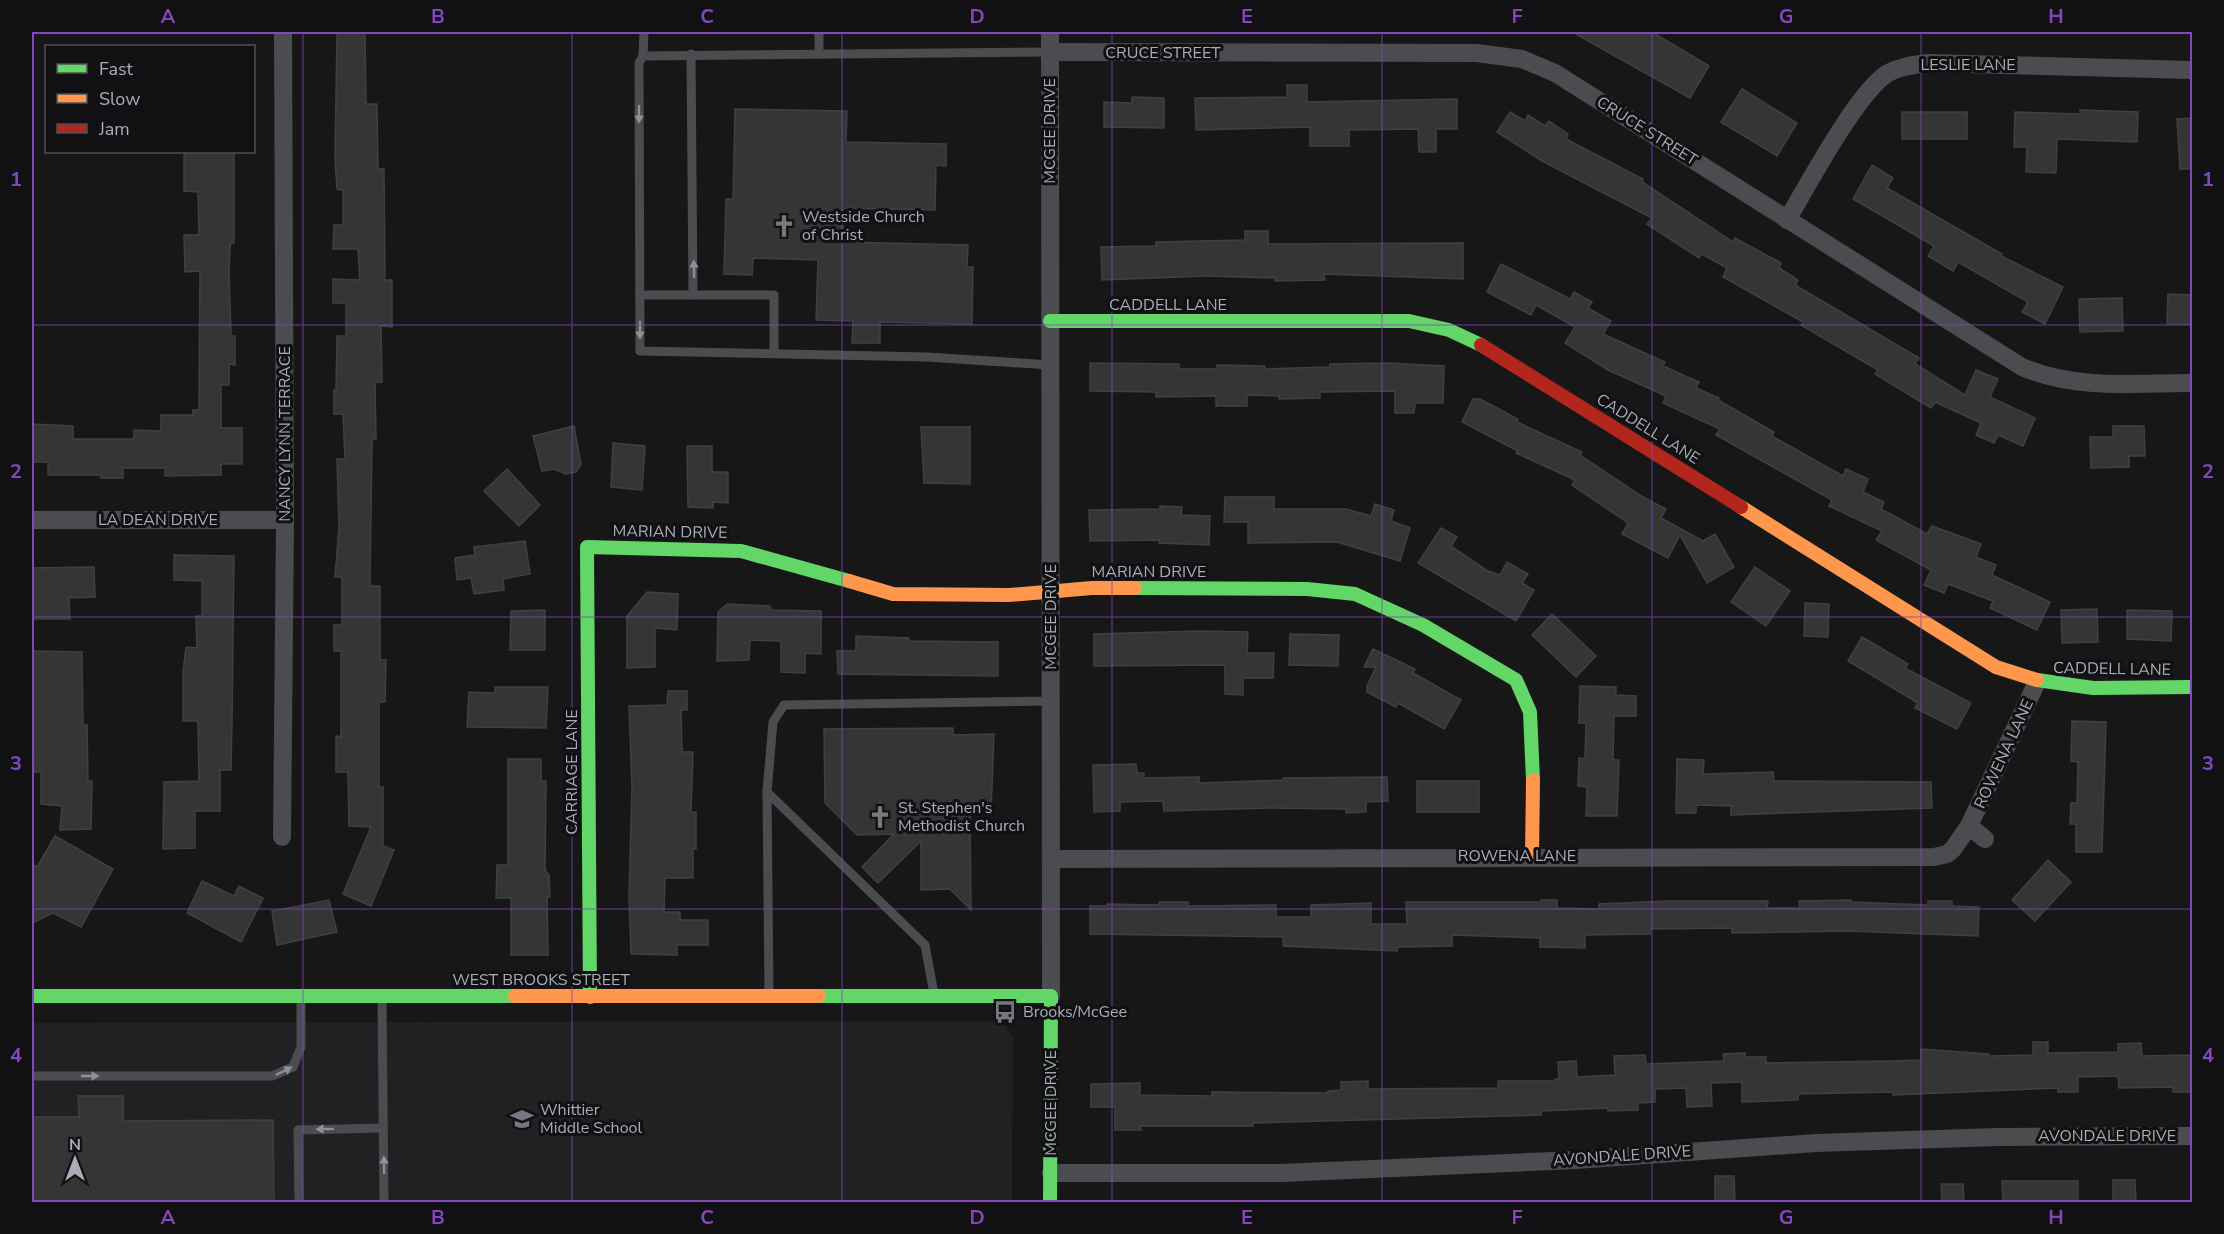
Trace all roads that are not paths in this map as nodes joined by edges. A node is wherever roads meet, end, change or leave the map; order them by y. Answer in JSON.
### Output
{"nodes":[{"id":1,"x":283,"y":32,"type":"edge"},
{"id":2,"x":644,"y":32,"type":"edge"},
{"id":3,"x":819,"y":32,"type":"edge"},
{"id":4,"x":1050,"y":32,"type":"edge"},
{"id":5,"x":1050,"y":52,"type":"junction"},
{"id":6,"x":819,"y":53,"type":"junction"},
{"id":7,"x":691,"y":54,"type":"junction"},
{"id":8,"x":643,"y":56,"type":"junction"},
{"id":9,"x":2193,"y":70,"type":"edge"},
{"id":10,"x":1787,"y":220,"type":"junction"},
{"id":11,"x":640,"y":295,"type":"junction"},
{"id":12,"x":693,"y":295,"type":"junction"},
{"id":13,"x":1050,"y":321,"type":"junction"},
{"id":14,"x":774,"y":352,"type":"junction"},
{"id":15,"x":1051,"y":365,"type":"junction"},
{"id":16,"x":2193,"y":383,"type":"edge"},
{"id":17,"x":32,"y":520,"type":"edge"},
{"id":18,"x":285,"y":520,"type":"junction"},
{"id":19,"x":587,"y":547,"type":"joint"},
{"id":20,"x":1051,"y":591,"type":"junction"},
{"id":21,"x":2037,"y":682,"type":"junction"},
{"id":22,"x":2193,"y":687,"type":"edge"},
{"id":23,"x":1051,"y":701,"type":"junction"},
{"id":24,"x":767,"y":792,"type":"junction"},
{"id":25,"x":1970,"y":826,"type":"junction"},
{"id":26,"x":282,"y":837,"type":"dead end"},
{"id":27,"x":1986,"y":839,"type":"dead end"},
{"id":28,"x":1532,"y":856,"type":"junction"},
{"id":29,"x":1051,"y":859,"type":"junction"},
{"id":30,"x":32,"y":996,"type":"edge"},
{"id":31,"x":301,"y":996,"type":"junction"},
{"id":32,"x":1051,"y":996,"type":"junction"},
{"id":33,"x":382,"y":997,"type":"junction"},
{"id":34,"x":590,"y":997,"type":"junction"},
{"id":35,"x":769,"y":997,"type":"junction"},
{"id":36,"x":934,"y":997,"type":"junction"},
{"id":37,"x":32,"y":1076,"type":"edge"},
{"id":38,"x":383,"y":1128,"type":"junction"},
{"id":39,"x":2193,"y":1136,"type":"edge"},
{"id":40,"x":1051,"y":1173,"type":"junction"},
{"id":41,"x":299,"y":1203,"type":"edge"},
{"id":42,"x":384,"y":1203,"type":"edge"},
{"id":43,"x":1050,"y":1203,"type":"edge"}],
"edges":[{"from":1,"to":18,"type":"street","name":"NANCY LYNN TERRACE"},
{"from":2,"to":8,"type":"lane"},
{"from":3,"to":6,"type":"lane"},
{"from":4,"to":5,"type":"street","name":"MCGEE DRIVE"},
{"from":5,"to":6,"type":"lane"},
{"from":5,"to":10,"type":"street","name":"CRUCE STREET"},
{"from":5,"to":13,"type":"street","name":"MCGEE DRIVE"},
{"from":6,"to":7,"type":"lane"},
{"from":7,"to":8,"type":"lane"},
{"from":12,"to":7,"type":"lane","one_way":true},
{"from":8,"to":11,"type":"lane","one_way":true},
{"from":9,"to":10,"type":"street","name":"LESLIE LANE"},
{"from":10,"to":16,"type":"street","name":"CRUCE STREET"},
{"from":11,"to":12,"type":"lane"},
{"from":11,"to":14,"type":"lane","one_way":true},
{"from":12,"to":14,"type":"lane"},
{"from":13,"to":15,"type":"street","name":"MCGEE DRIVE"},
{"from":13,"to":21,"type":"street","name":"CADDELL LANE"},
{"from":14,"to":15,"type":"lane"},
{"from":15,"to":20,"type":"street","name":"MCGEE DRIVE"},
{"from":17,"to":18,"type":"street","name":"LA DEAN DRIVE"},
{"from":18,"to":26,"type":"street","name":"NANCY LYNN TERRACE"},
{"from":19,"to":20,"type":"street","name":"MARIAN DRIVE"},
{"from":19,"to":34,"type":"street","name":"CARRIAGE LANE"},
{"from":20,"to":23,"type":"street","name":"MCGEE DRIVE"},
{"from":20,"to":28,"type":"street","name":"MARIAN DRIVE"},
{"from":21,"to":22,"type":"street","name":"CADDELL LANE"},
{"from":21,"to":25,"type":"street","name":"ROWENA LANE"},
{"from":23,"to":24,"type":"lane"},
{"from":23,"to":29,"type":"street","name":"MCGEE DRIVE"},
{"from":24,"to":35,"type":"lane"},
{"from":24,"to":36,"type":"lane"},
{"from":25,"to":27,"type":"street","name":"ROWENA LANE"},
{"from":25,"to":28,"type":"street","name":"ROWENA LANE"},
{"from":28,"to":29,"type":"street","name":"ROWENA LANE"},
{"from":29,"to":32,"type":"street","name":"MCGEE DRIVE"},
{"from":30,"to":31,"type":"street","name":"WEST BROOKS STREET"},
{"from":31,"to":33,"type":"street","name":"WEST BROOKS STREET"},
{"from":37,"to":31,"type":"lane","one_way":true},
{"from":32,"to":36,"type":"street","name":"WEST BROOKS STREET"},
{"from":32,"to":40,"type":"street","name":"MCGEE DRIVE"},
{"from":33,"to":34,"type":"street","name":"WEST BROOKS STREET"},
{"from":33,"to":38,"type":"lane"},
{"from":34,"to":35,"type":"street","name":"WEST BROOKS STREET"},
{"from":35,"to":36,"type":"street","name":"WEST BROOKS STREET"},
{"from":38,"to":41,"type":"lane","one_way":true},
{"from":42,"to":38,"type":"lane","one_way":true},
{"from":39,"to":40,"type":"street","name":"AVONDALE DRIVE"},
{"from":40,"to":43,"type":"street","name":"MCGEE DRIVE"}]}
